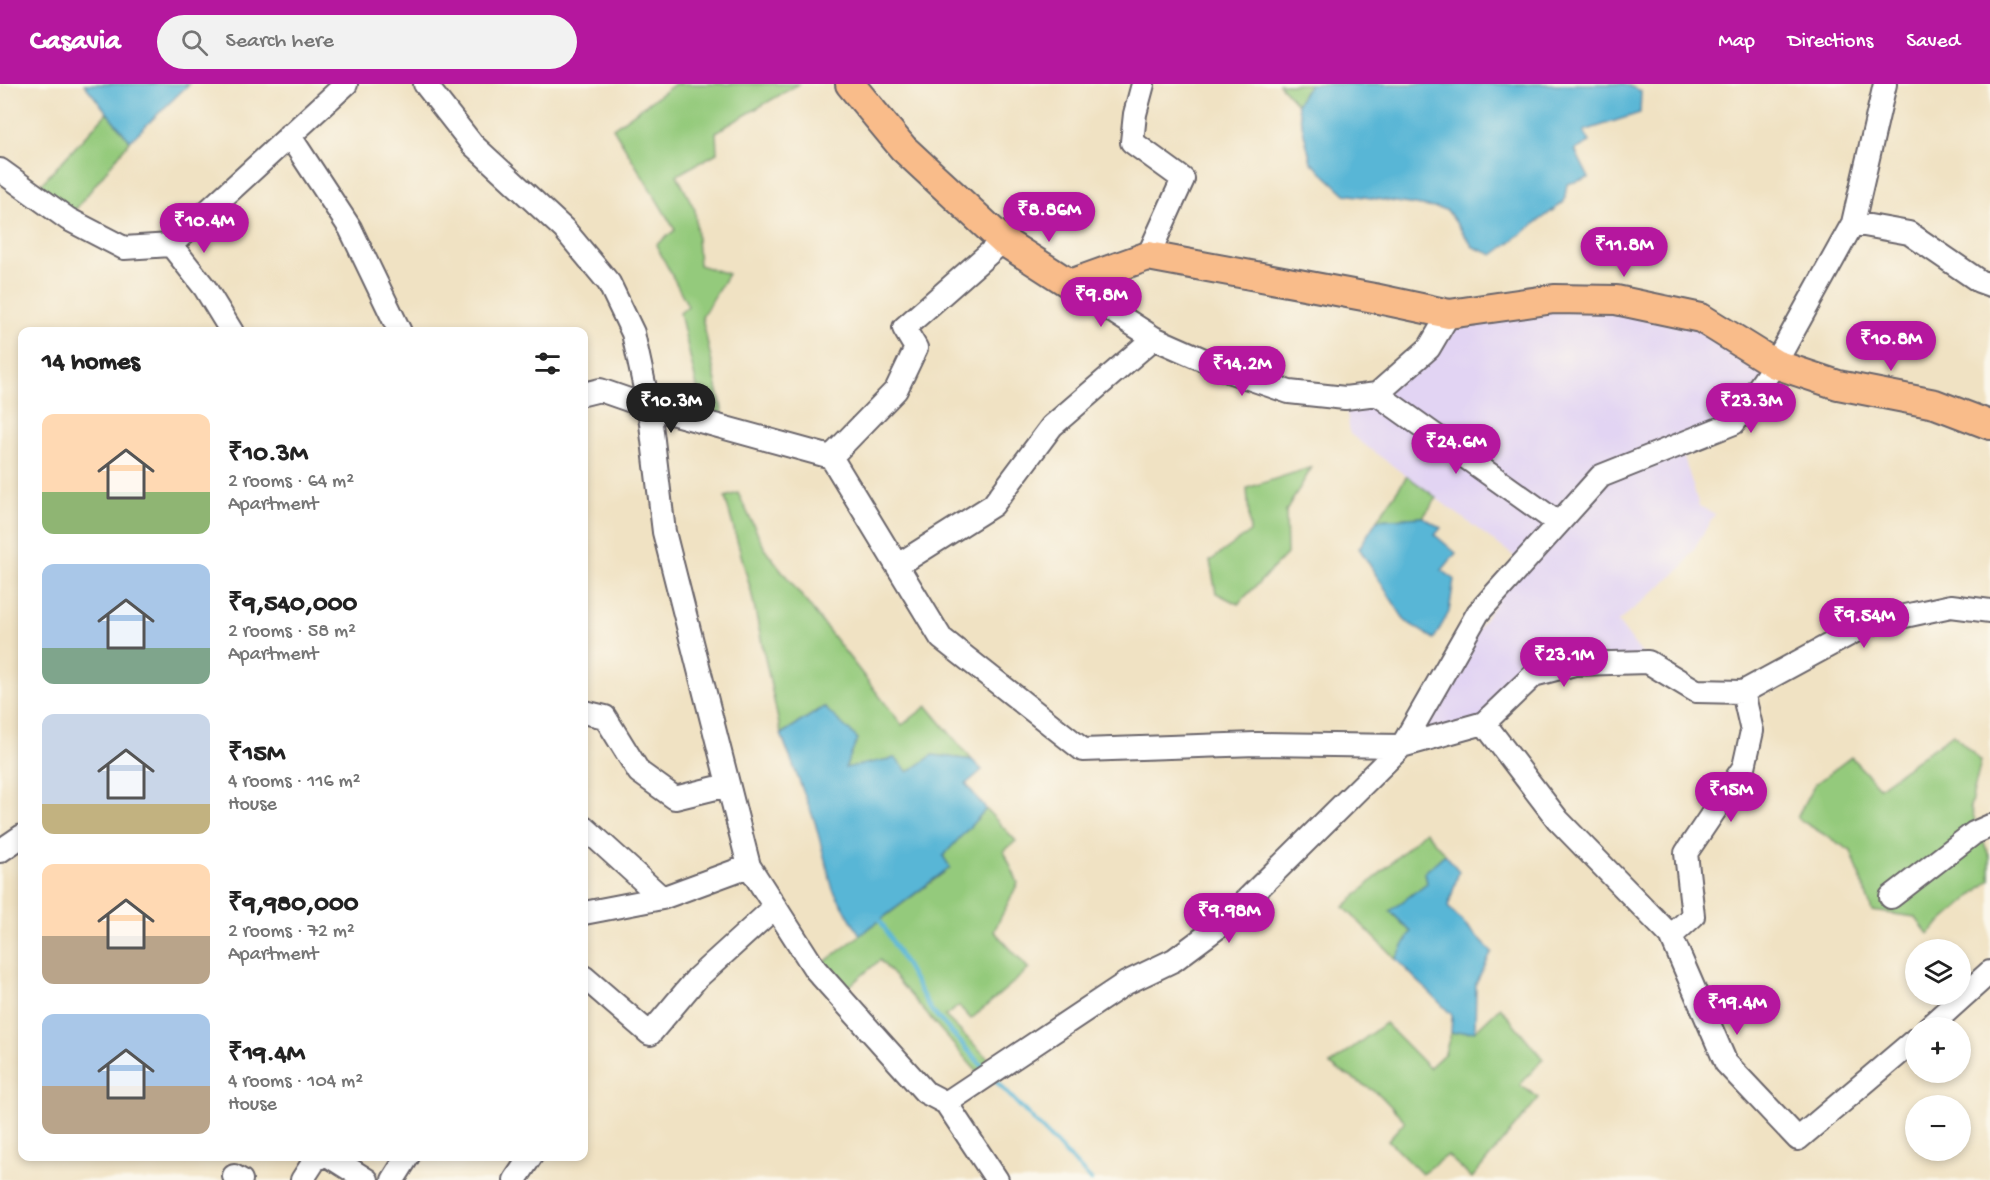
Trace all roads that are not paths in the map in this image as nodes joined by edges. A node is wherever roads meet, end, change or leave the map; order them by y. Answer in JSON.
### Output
{"nodes":[{"id":1,"x":346,"y":84,"type":"edge"},
{"id":2,"x":425,"y":84,"type":"edge"},
{"id":3,"x":850,"y":84,"type":"edge"},
{"id":4,"x":1143,"y":84,"type":"edge"},
{"id":5,"x":1885,"y":84,"type":"edge"},
{"id":6,"x":289,"y":135,"type":"junction"},
{"id":7,"x":0,"y":170,"type":"edge"},
{"id":8,"x":1853,"y":223,"type":"junction"},
{"id":9,"x":1003,"y":241,"type":"junction"},
{"id":10,"x":171,"y":245,"type":"junction"},
{"id":11,"x":1148,"y":256,"type":"junction"},
{"id":12,"x":1070,"y":284,"type":"junction"},
{"id":13,"x":1990,"y":285,"type":"edge"},
{"id":14,"x":1449,"y":314,"type":"junction"},
{"id":15,"x":229,"y":327,"type":"edge"},
{"id":16,"x":397,"y":327,"type":"edge"},
{"id":17,"x":1154,"y":338,"type":"junction"},
{"id":18,"x":1775,"y":364,"type":"junction"},
{"id":19,"x":588,"y":393,"type":"edge"},
{"id":20,"x":1377,"y":394,"type":"junction"},
{"id":21,"x":649,"y":407,"type":"junction"},
{"id":22,"x":1990,"y":425,"type":"edge"},
{"id":23,"x":831,"y":457,"type":"junction"},
{"id":24,"x":1558,"y":523,"type":"junction"},
{"id":25,"x":898,"y":565,"type":"junction"},
{"id":26,"x":1990,"y":611,"type":"edge"},
{"id":27,"x":1743,"y":692,"type":"junction"},
{"id":28,"x":588,"y":713,"type":"edge"},
{"id":29,"x":1484,"y":723,"type":"junction"},
{"id":30,"x":1402,"y":746,"type":"junction"},
{"id":31,"x":728,"y":785,"type":"junction"},
{"id":32,"x":1990,"y":826,"type":"edge"},
{"id":33,"x":588,"y":831,"type":"edge"},
{"id":34,"x":18,"y":839,"type":"edge"},
{"id":35,"x":0,"y":851,"type":"edge"},
{"id":36,"x":749,"y":866,"type":"junction"},
{"id":37,"x":1891,"y":897,"type":"dead end"},
{"id":38,"x":663,"y":898,"type":"junction"},
{"id":39,"x":775,"y":907,"type":"junction"},
{"id":40,"x":588,"y":912,"type":"edge"},
{"id":41,"x":1671,"y":936,"type":"junction"},
{"id":42,"x":1990,"y":972,"type":"edge"},
{"id":43,"x":588,"y":980,"type":"edge"},
{"id":44,"x":1940,"y":1017,"type":"edge"},
{"id":45,"x":1905,"y":1048,"type":"edge"},
{"id":46,"x":946,"y":1103,"type":"junction"},
{"id":47,"x":314,"y":1161,"type":"edge"},
{"id":48,"x":336,"y":1161,"type":"edge"},
{"id":49,"x":405,"y":1161,"type":"edge"},
{"id":50,"x":528,"y":1161,"type":"edge"},
{"id":51,"x":302,"y":1180,"type":"edge"},
{"id":52,"x":367,"y":1180,"type":"edge"},
{"id":53,"x":393,"y":1180,"type":"edge"},
{"id":54,"x":515,"y":1180,"type":"edge"},
{"id":55,"x":997,"y":1180,"type":"edge"}],
"edges":[{"from":1,"to":6,"type":"street"},
{"from":2,"to":21,"type":"street"},
{"from":3,"to":9,"type":"main road"},
{"from":4,"to":11,"type":"street"},
{"from":5,"to":8,"type":"street"},
{"from":6,"to":10,"type":"street"},
{"from":6,"to":16,"type":"street"},
{"from":7,"to":10,"type":"street"},
{"from":8,"to":13,"type":"street"},
{"from":8,"to":18,"type":"street"},
{"from":9,"to":12,"type":"main road"},
{"from":9,"to":23,"type":"street"},
{"from":10,"to":15,"type":"street"},
{"from":11,"to":12,"type":"main road"},
{"from":11,"to":14,"type":"main road"},
{"from":12,"to":17,"type":"street"},
{"from":14,"to":18,"type":"main road"},
{"from":14,"to":20,"type":"street"},
{"from":17,"to":20,"type":"street"},
{"from":17,"to":25,"type":"street"},
{"from":18,"to":22,"type":"main road"},
{"from":18,"to":24,"type":"street"},
{"from":19,"to":21,"type":"street"},
{"from":20,"to":24,"type":"street"},
{"from":21,"to":23,"type":"street"},
{"from":21,"to":31,"type":"street"},
{"from":23,"to":25,"type":"street"},
{"from":24,"to":30,"type":"street"},
{"from":25,"to":30,"type":"street"},
{"from":26,"to":27,"type":"street"},
{"from":27,"to":29,"type":"street"},
{"from":27,"to":41,"type":"street"},
{"from":28,"to":31,"type":"street"},
{"from":29,"to":30,"type":"street"},
{"from":29,"to":41,"type":"street"},
{"from":30,"to":46,"type":"street"},
{"from":31,"to":36,"type":"street"},
{"from":32,"to":37,"type":"street"},
{"from":33,"to":38,"type":"street"},
{"from":34,"to":35,"type":"street"},
{"from":36,"to":38,"type":"street"},
{"from":36,"to":39,"type":"street"},
{"from":38,"to":40,"type":"street"},
{"from":39,"to":43,"type":"street"},
{"from":39,"to":46,"type":"street"},
{"from":41,"to":45,"type":"street"},
{"from":42,"to":44,"type":"street"},
{"from":46,"to":55,"type":"street"},
{"from":47,"to":51,"type":"street"},
{"from":48,"to":52,"type":"street"},
{"from":49,"to":53,"type":"street"},
{"from":50,"to":54,"type":"street"}]}
